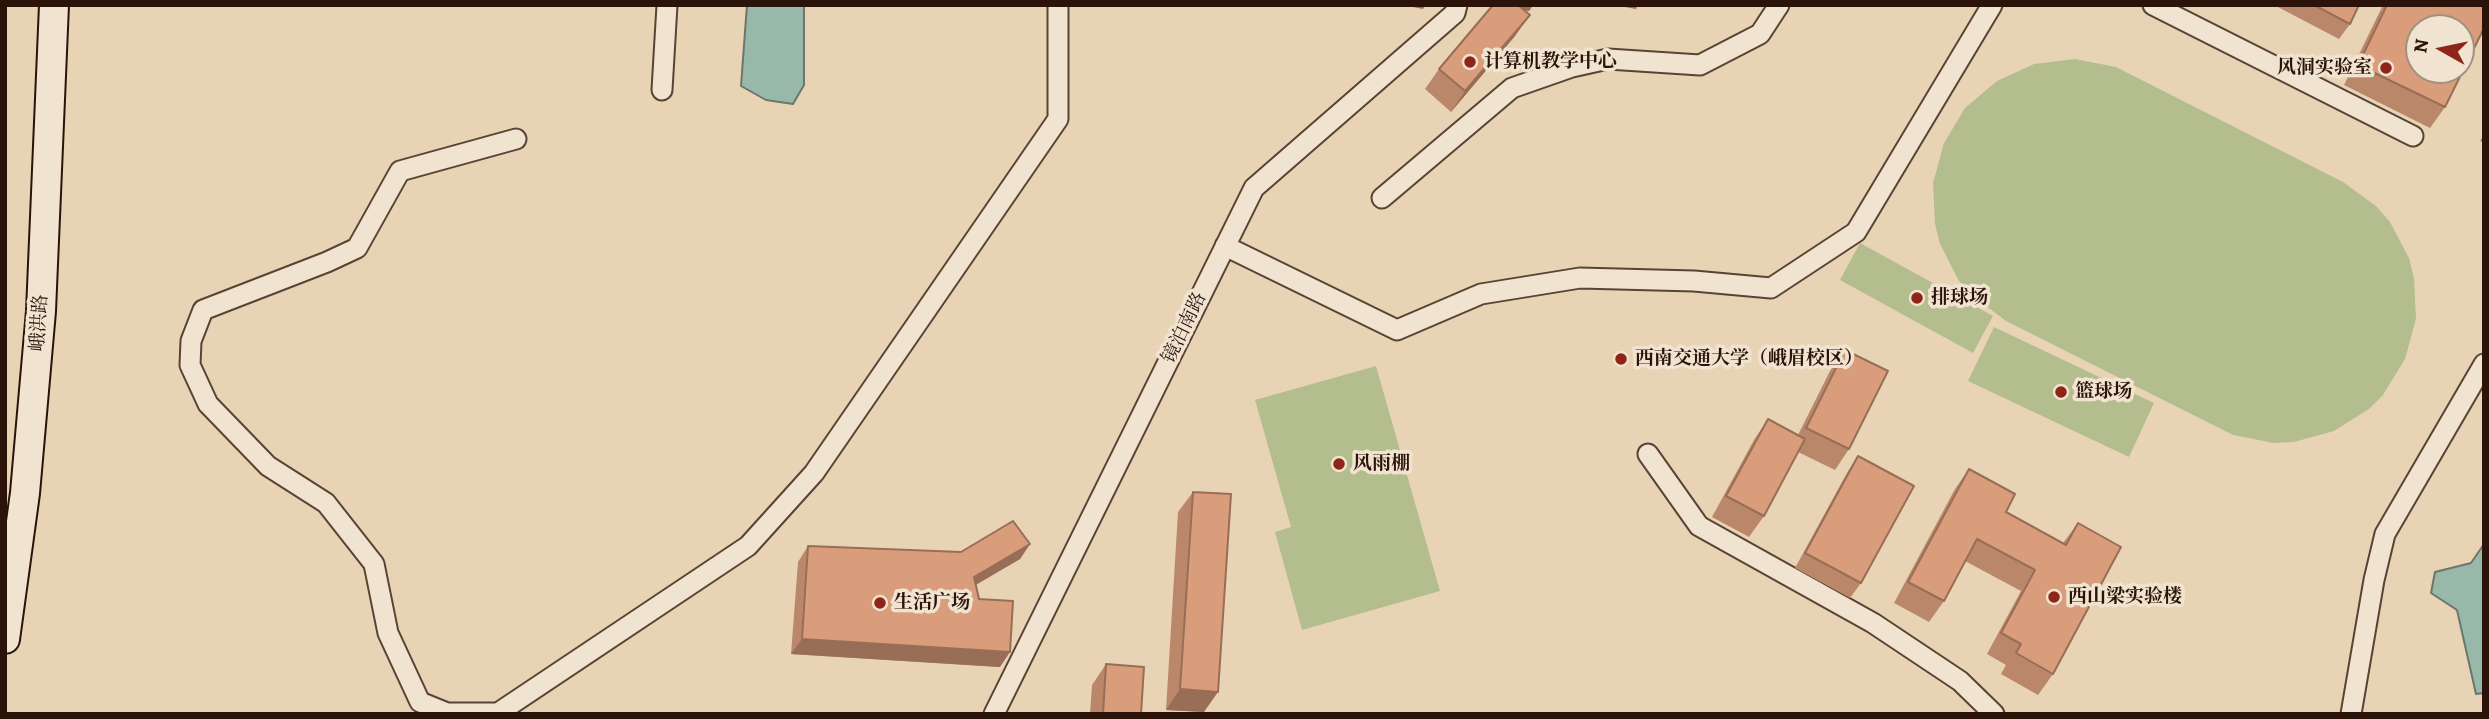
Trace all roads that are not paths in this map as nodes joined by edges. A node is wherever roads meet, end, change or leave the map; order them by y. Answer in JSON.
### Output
{"nodes":[{"id":1,"x":54,"y":5,"type":"edge"},
{"id":2,"x":667,"y":5,"type":"edge"},
{"id":3,"x":1058,"y":5,"type":"edge"},
{"id":4,"x":1457,"y":5,"type":"edge"},
{"id":5,"x":1779,"y":5,"type":"edge"},
{"id":6,"x":1992,"y":5,"type":"edge"},
{"id":7,"x":2153,"y":5,"type":"edge"},
{"id":8,"x":662,"y":90,"type":"dead end"},
{"id":9,"x":2413,"y":136,"type":"dead end"},
{"id":10,"x":516,"y":139,"type":"dead end"},
{"id":11,"x":1382,"y":198,"type":"dead end"},
{"id":12,"x":1225,"y":246,"type":"junction"},
{"id":13,"x":2484,"y":364,"type":"edge"},
{"id":14,"x":1648,"y":454,"type":"dead end"},
{"id":15,"x":5,"y":639,"type":"edge"},
{"id":16,"x":994,"y":714,"type":"edge"},
{"id":17,"x":1994,"y":714,"type":"edge"},
{"id":18,"x":2351,"y":714,"type":"edge"}],
"edges":[{"from":1,"to":15,"type":"main road","name":"峨洪路"},
{"from":2,"to":8,"type":"street"},
{"from":3,"to":10,"type":"street"},
{"from":4,"to":12,"type":"street","name":"镜泊南路"},
{"from":5,"to":11,"type":"street"},
{"from":6,"to":12,"type":"street"},
{"from":7,"to":9,"type":"street"},
{"from":12,"to":16,"type":"street","name":"镜泊南路"},
{"from":13,"to":18,"type":"street"},
{"from":14,"to":17,"type":"street"}]}
